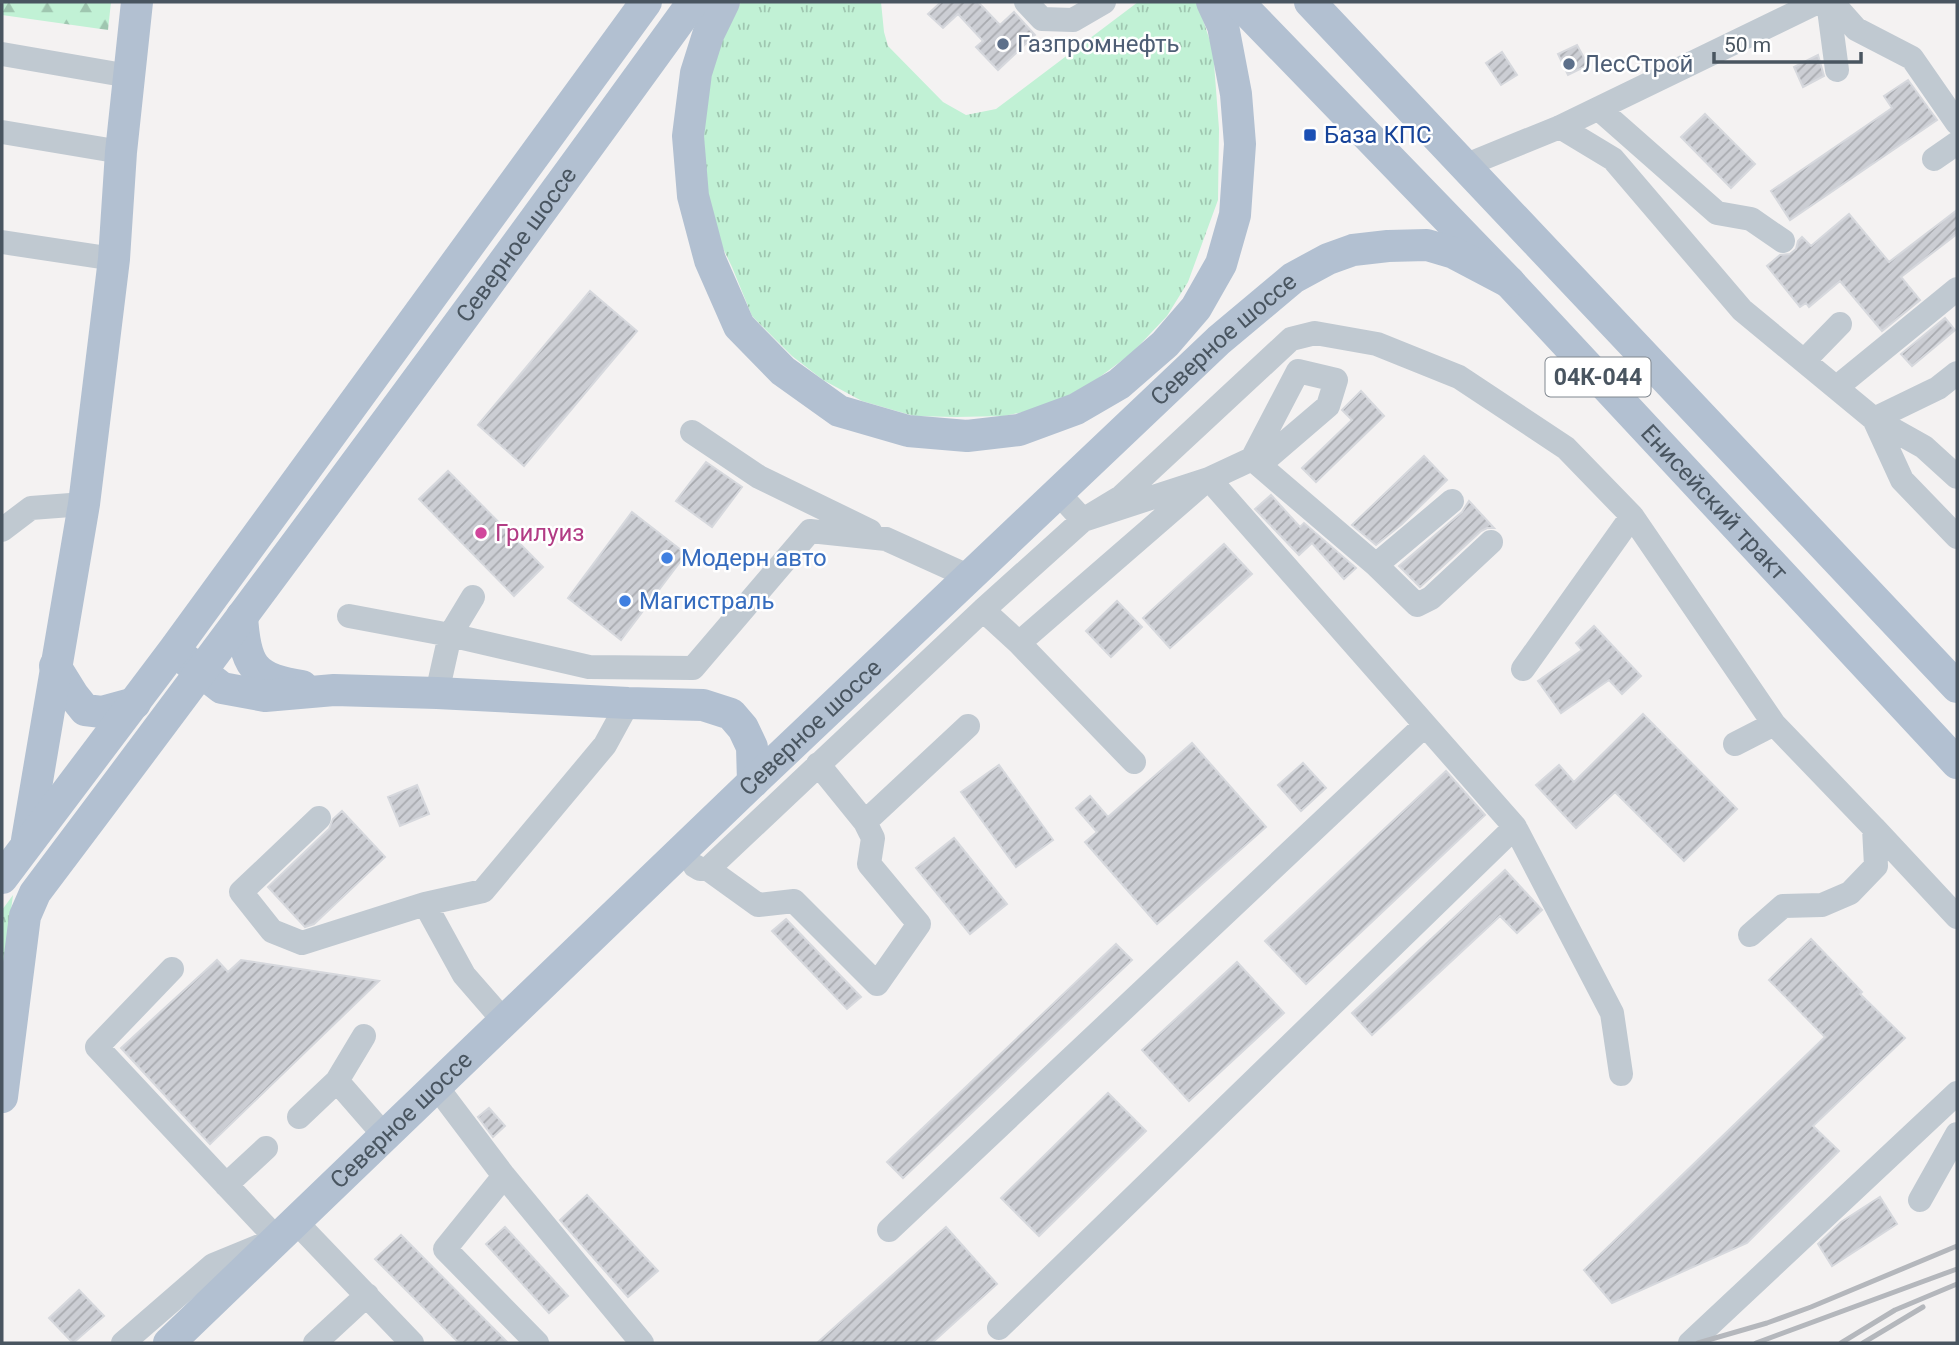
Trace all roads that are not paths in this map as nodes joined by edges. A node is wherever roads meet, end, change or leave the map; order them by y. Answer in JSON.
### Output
{"nodes":[{"id":1,"x":137,"y":2,"type":"edge"},
{"id":2,"x":646,"y":2,"type":"edge"},
{"id":3,"x":693,"y":2,"type":"edge"},
{"id":4,"x":724,"y":2,"type":"edge"},
{"id":5,"x":1026,"y":2,"type":"edge"},
{"id":6,"x":1104,"y":2,"type":"edge"},
{"id":7,"x":1212,"y":2,"type":"edge"},
{"id":8,"x":1238,"y":2,"type":"edge"},
{"id":9,"x":1310,"y":2,"type":"edge"},
{"id":10,"x":1818,"y":2,"type":"edge"},
{"id":11,"x":1830,"y":2,"type":"edge"},
{"id":12,"x":2,"y":54,"type":"edge"},
{"id":13,"x":1837,"y":70,"type":"dead end"},
{"id":14,"x":129,"y":76,"type":"junction"},
{"id":15,"x":1599,"y":109,"type":"junction"},
{"id":16,"x":1957,"y":123,"type":"edge"},
{"id":17,"x":1560,"y":127,"type":"junction"},
{"id":18,"x":2,"y":132,"type":"edge"},
{"id":19,"x":1957,"y":143,"type":"edge"},
{"id":20,"x":121,"y":152,"type":"junction"},
{"id":21,"x":1934,"y":159,"type":"dead end"},
{"id":22,"x":1464,"y":166,"type":"junction"},
{"id":23,"x":1783,"y":241,"type":"dead end"},
{"id":24,"x":2,"y":242,"type":"edge"},
{"id":25,"x":114,"y":259,"type":"junction"},
{"id":26,"x":1509,"y":282,"type":"junction"},
{"id":27,"x":1957,"y":289,"type":"edge"},
{"id":28,"x":1840,"y":324,"type":"dead end"},
{"id":29,"x":1804,"y":361,"type":"junction"},
{"id":30,"x":1957,"y":373,"type":"edge"},
{"id":31,"x":1837,"y":387,"type":"junction"},
{"id":32,"x":1874,"y":419,"type":"junction"},
{"id":33,"x":692,"y":432,"type":"dead end"},
{"id":34,"x":1957,"y":477,"type":"edge"},
{"id":35,"x":1209,"y":479,"type":"junction"},
{"id":36,"x":1058,"y":493,"type":"junction"},
{"id":37,"x":1452,"y":501,"type":"dead end"},
{"id":38,"x":84,"y":504,"type":"junction"},
{"id":39,"x":1632,"y":516,"type":"junction"},
{"id":40,"x":1083,"y":520,"type":"junction"},
{"id":41,"x":2,"y":530,"type":"edge"},
{"id":42,"x":1957,"y":537,"type":"edge"},
{"id":43,"x":886,"y":539,"type":"junction"},
{"id":44,"x":1492,"y":542,"type":"dead end"},
{"id":45,"x":1377,"y":565,"type":"junction"},
{"id":46,"x":970,"y":577,"type":"junction"},
{"id":47,"x":473,"y":597,"type":"dead end"},
{"id":48,"x":983,"y":610,"type":"junction"},
{"id":49,"x":242,"y":616,"type":"junction"},
{"id":50,"x":349,"y":616,"type":"dead end"},
{"id":51,"x":450,"y":635,"type":"junction"},
{"id":52,"x":1018,"y":643,"type":"junction"},
{"id":53,"x":174,"y":650,"type":"junction"},
{"id":54,"x":55,"y":666,"type":"junction"},
{"id":55,"x":1523,"y":669,"type":"dead end"},
{"id":56,"x":201,"y":673,"type":"junction"},
{"id":57,"x":1957,"y":687,"type":"edge"},
{"id":58,"x":334,"y":691,"type":"junction"},
{"id":59,"x":436,"y":693,"type":"junction"},
{"id":60,"x":135,"y":703,"type":"junction"},
{"id":61,"x":628,"y":703,"type":"junction"},
{"id":62,"x":1774,"y":724,"type":"junction"},
{"id":63,"x":1425,"y":725,"type":"junction"},
{"id":64,"x":968,"y":726,"type":"dead end"},
{"id":65,"x":1735,"y":744,"type":"dead end"},
{"id":66,"x":1134,"y":762,"type":"dead end"},
{"id":67,"x":1957,"y":763,"type":"edge"},
{"id":68,"x":818,"y":764,"type":"junction"},
{"id":69,"x":753,"y":782,"type":"junction"},
{"id":70,"x":319,"y":818,"type":"dead end"},
{"id":71,"x":865,"y":822,"type":"junction"},
{"id":72,"x":1515,"y":827,"type":"junction"},
{"id":73,"x":1874,"y":828,"type":"junction"},
{"id":74,"x":26,"y":845,"type":"junction"},
{"id":75,"x":677,"y":855,"type":"junction"},
{"id":76,"x":708,"y":869,"type":"junction"},
{"id":77,"x":2,"y":878,"type":"edge"},
{"id":78,"x":425,"y":904,"type":"junction"},
{"id":79,"x":1957,"y":917,"type":"edge"},
{"id":80,"x":1750,"y":935,"type":"dead end"},
{"id":81,"x":172,"y":969,"type":"dead end"},
{"id":82,"x":504,"y":1021,"type":"junction"},
{"id":83,"x":364,"y":1036,"type":"dead end"},
{"id":84,"x":1621,"y":1074,"type":"dead end"},
{"id":85,"x":337,"y":1081,"type":"junction"},
{"id":86,"x":436,"y":1086,"type":"junction"},
{"id":87,"x":1957,"y":1093,"type":"edge"},
{"id":88,"x":2,"y":1097,"type":"edge"},
{"id":89,"x":299,"y":1117,"type":"dead end"},
{"id":90,"x":1957,"y":1134,"type":"edge"},
{"id":91,"x":384,"y":1135,"type":"junction"},
{"id":92,"x":266,"y":1148,"type":"dead end"},
{"id":93,"x":504,"y":1176,"type":"junction"},
{"id":94,"x":226,"y":1185,"type":"junction"},
{"id":95,"x":1920,"y":1200,"type":"dead end"},
{"id":96,"x":889,"y":1230,"type":"dead end"},
{"id":97,"x":287,"y":1231,"type":"junction"},
{"id":98,"x":367,"y":1295,"type":"junction"},
{"id":99,"x":999,"y":1328,"type":"dead end"},
{"id":100,"x":122,"y":1343,"type":"edge"},
{"id":101,"x":169,"y":1343,"type":"edge"},
{"id":102,"x":315,"y":1343,"type":"edge"},
{"id":103,"x":412,"y":1343,"type":"edge"},
{"id":104,"x":537,"y":1343,"type":"edge"},
{"id":105,"x":642,"y":1343,"type":"edge"},
{"id":106,"x":1689,"y":1343,"type":"edge"}],
"edges":[{"from":1,"to":14,"type":"main road"},
{"from":2,"to":53,"type":"main road","name":"Северное шоссе"},
{"from":3,"to":49,"type":"main road","name":"Северное шоссе"},
{"from":4,"to":7,"type":"main road"},
{"from":5,"to":6,"type":"street"},
{"from":8,"to":26,"type":"main road","name":"Енисейский тракт","number":"04К-044"},
{"from":9,"to":22,"type":"main road","name":"Енисейский тракт","number":"04К-044"},
{"from":10,"to":15,"type":"street"},
{"from":11,"to":13,"type":"street"},
{"from":11,"to":16,"type":"street"},
{"from":12,"to":14,"type":"street"},
{"from":14,"to":20,"type":"main road"},
{"from":15,"to":17,"type":"street"},
{"from":15,"to":23,"type":"street"},
{"from":17,"to":22,"type":"street"},
{"from":17,"to":29,"type":"street"},
{"from":18,"to":20,"type":"street"},
{"from":19,"to":21,"type":"street"},
{"from":20,"to":25,"type":"main road"},
{"from":22,"to":57,"type":"main road","name":"Енисейский тракт","number":"04К-044"},
{"from":24,"to":25,"type":"street"},
{"from":25,"to":38,"type":"main road"},
{"from":26,"to":36,"type":"main road","name":"Северное шоссе"},
{"from":26,"to":67,"type":"main road","name":"Енисейский тракт","number":"04К-044"},
{"from":27,"to":31,"type":"street"},
{"from":28,"to":29,"type":"street"},
{"from":29,"to":31,"type":"street"},
{"from":30,"to":32,"type":"street"},
{"from":31,"to":32,"type":"street"},
{"from":32,"to":34,"type":"street"},
{"from":32,"to":42,"type":"street"},
{"from":33,"to":43,"type":"street"},
{"from":35,"to":40,"type":"street"},
{"from":35,"to":45,"type":"street"},
{"from":35,"to":52,"type":"street"},
{"from":35,"to":63,"type":"street"},
{"from":36,"to":40,"type":"street"},
{"from":36,"to":46,"type":"main road","name":"Северное шоссе"},
{"from":37,"to":45,"type":"street"},
{"from":38,"to":41,"type":"street"},
{"from":38,"to":54,"type":"main road"},
{"from":39,"to":40,"type":"street"},
{"from":39,"to":55,"type":"street"},
{"from":39,"to":62,"type":"street"},
{"from":40,"to":48,"type":"street"},
{"from":43,"to":46,"type":"street"},
{"from":43,"to":51,"type":"street"},
{"from":44,"to":45,"type":"street"},
{"from":46,"to":69,"type":"main road","name":"Северное шоссе"},
{"from":47,"to":51,"type":"street"},
{"from":48,"to":52,"type":"street"},
{"from":48,"to":68,"type":"street"},
{"from":49,"to":56,"type":"main road","name":"Северное шоссе"},
{"from":49,"to":58,"type":"main road"},
{"from":50,"to":51,"type":"street"},
{"from":51,"to":59,"type":"street"},
{"from":52,"to":66,"type":"street"},
{"from":53,"to":56,"type":"main road"},
{"from":53,"to":60,"type":"main road","name":"Северное шоссе"},
{"from":54,"to":60,"type":"main road"},
{"from":54,"to":74,"type":"main road"},
{"from":56,"to":58,"type":"main road"},
{"from":56,"to":88,"type":"main road","name":"Северное шоссе"},
{"from":58,"to":59,"type":"main road"},
{"from":59,"to":61,"type":"main road"},
{"from":60,"to":74,"type":"main road","name":"Северное шоссе"},
{"from":61,"to":69,"type":"main road"},
{"from":61,"to":78,"type":"street"},
{"from":62,"to":65,"type":"street"},
{"from":62,"to":73,"type":"street"},
{"from":63,"to":72,"type":"street"},
{"from":63,"to":96,"type":"street"},
{"from":64,"to":71,"type":"street"},
{"from":68,"to":71,"type":"street"},
{"from":68,"to":76,"type":"street"},
{"from":69,"to":75,"type":"main road","name":"Северное шоссе"},
{"from":70,"to":78,"type":"street"},
{"from":71,"to":76,"type":"street"},
{"from":72,"to":84,"type":"street"},
{"from":72,"to":99,"type":"street"},
{"from":73,"to":79,"type":"street"},
{"from":73,"to":80,"type":"street"},
{"from":74,"to":77,"type":"main road","name":"Северное шоссе"},
{"from":75,"to":76,"type":"street"},
{"from":75,"to":82,"type":"main road","name":"Северное шоссе"},
{"from":78,"to":82,"type":"street"},
{"from":81,"to":94,"type":"street"},
{"from":82,"to":86,"type":"main road","name":"Северное шоссе"},
{"from":83,"to":85,"type":"street"},
{"from":85,"to":89,"type":"street"},
{"from":85,"to":91,"type":"street"},
{"from":86,"to":91,"type":"main road","name":"Северное шоссе"},
{"from":86,"to":93,"type":"street"},
{"from":87,"to":106,"type":"street"},
{"from":90,"to":95,"type":"street"},
{"from":91,"to":97,"type":"main road","name":"Северное шоссе"},
{"from":92,"to":94,"type":"street"},
{"from":93,"to":104,"type":"street"},
{"from":93,"to":105,"type":"street"},
{"from":94,"to":97,"type":"street"},
{"from":97,"to":98,"type":"street"},
{"from":97,"to":100,"type":"street"},
{"from":97,"to":101,"type":"main road","name":"Северное шоссе"},
{"from":98,"to":102,"type":"street"},
{"from":98,"to":103,"type":"street"}]}
